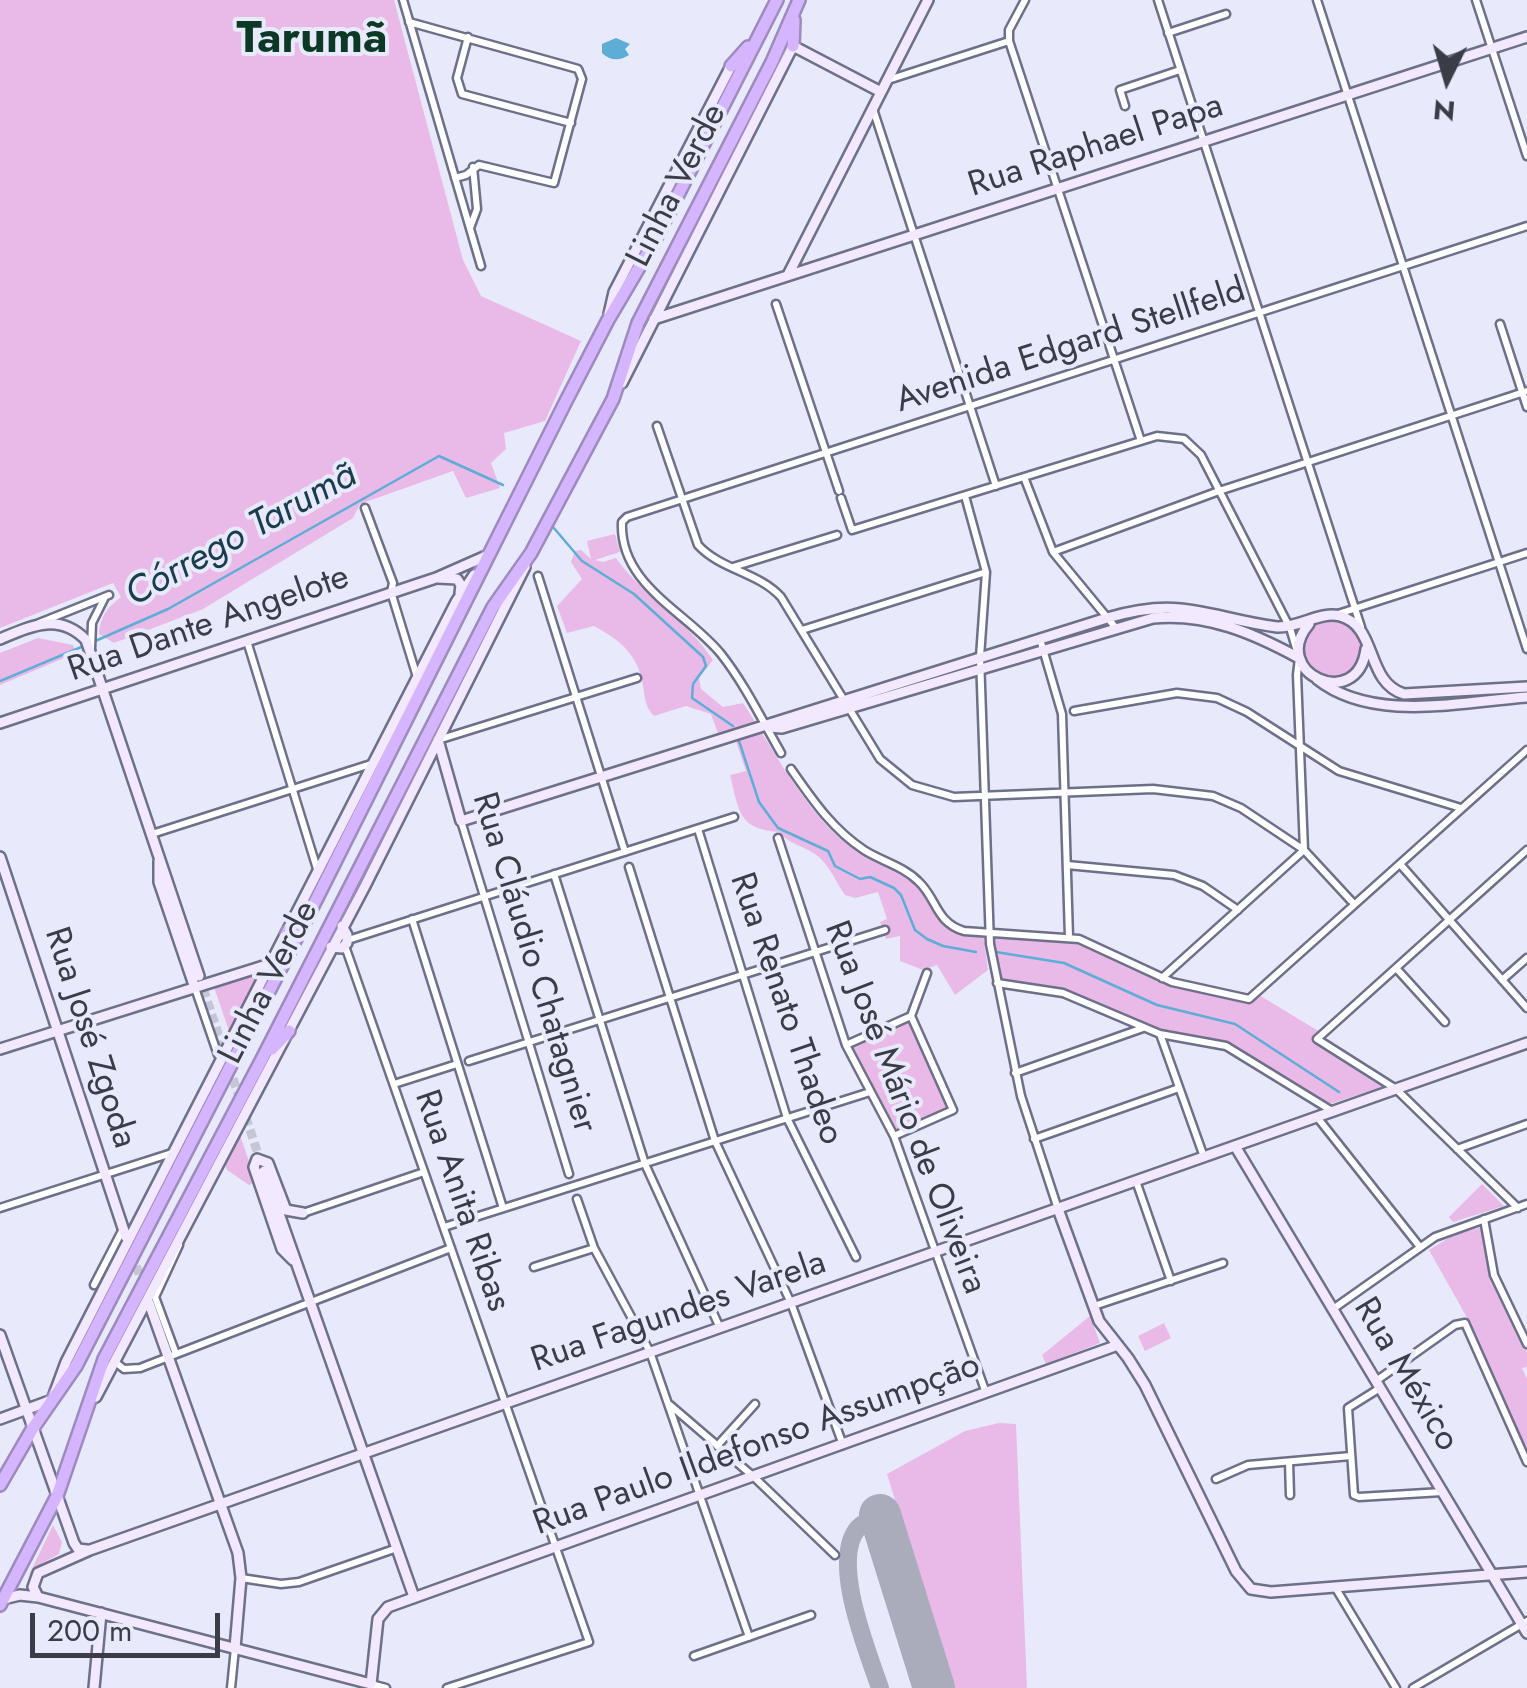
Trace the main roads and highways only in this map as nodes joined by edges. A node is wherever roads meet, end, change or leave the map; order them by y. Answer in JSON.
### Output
{"nodes":[{"id":1,"x":777,"y":0,"type":"edge"},
{"id":2,"x":928,"y":0,"type":"edge"},
{"id":3,"x":796,"y":5,"type":"edge"},
{"id":4,"x":761,"y":32,"type":"junction"},
{"id":5,"x":1527,"y":37,"type":"edge"},
{"id":6,"x":793,"y":46,"type":"junction"},
{"id":7,"x":731,"y":66,"type":"joint"},
{"id":8,"x":882,"y":92,"type":"junction"},
{"id":9,"x":788,"y":275,"type":"junction"},
{"id":10,"x":666,"y":295,"type":"junction"},
{"id":11,"x":681,"y":309,"type":"junction"},
{"id":12,"x":654,"y":319,"type":"junction"},
{"id":13,"x":608,"y":320,"type":"junction"},
{"id":14,"x":613,"y":399,"type":"junction"},
{"id":15,"x":498,"y":537,"type":"junction"},
{"id":16,"x":532,"y":553,"type":"junction"},
{"id":17,"x":486,"y":556,"type":"junction"},
{"id":18,"x":436,"y":578,"type":"junction"},
{"id":19,"x":456,"y":602,"type":"junction"},
{"id":20,"x":1312,"y":621,"type":"junction"},
{"id":21,"x":1364,"y":637,"type":"junction"},
{"id":22,"x":0,"y":638,"type":"edge"},
{"id":23,"x":1041,"y":644,"type":"junction"},
{"id":24,"x":1299,"y":658,"type":"junction"},
{"id":25,"x":1315,"y":678,"type":"junction"},
{"id":26,"x":1527,"y":686,"type":"edge"},
{"id":27,"x":105,"y":690,"type":"junction"},
{"id":28,"x":1527,"y":697,"type":"edge"},
{"id":29,"x":0,"y":723,"type":"edge"},
{"id":30,"x":438,"y":740,"type":"junction"},
{"id":31,"x":429,"y":759,"type":"junction"},
{"id":32,"x":444,"y":767,"type":"junction"},
{"id":33,"x":0,"y":857,"type":"edge"},
{"id":34,"x":160,"y":857,"type":"junction"},
{"id":35,"x":4,"y":883,"type":"edge"},
{"id":36,"x":317,"y":898,"type":"junction"},
{"id":37,"x":342,"y":926,"type":"junction"},
{"id":38,"x":288,"y":933,"type":"junction"},
{"id":39,"x":331,"y":948,"type":"junction"},
{"id":40,"x":273,"y":963,"type":"junction"},
{"id":41,"x":199,"y":976,"type":"tunnel mouth"},
{"id":42,"x":208,"y":984,"type":"junction"},
{"id":43,"x":195,"y":988,"type":"junction"},
{"id":44,"x":58,"y":1031,"type":"junction"},
{"id":45,"x":289,"y":1031,"type":"junction"},
{"id":46,"x":1527,"y":1043,"type":"edge"},
{"id":47,"x":0,"y":1049,"type":"edge"},
{"id":48,"x":262,"y":1059,"type":"junction"},
{"id":49,"x":1234,"y":1146,"type":"junction"},
{"id":50,"x":264,"y":1170,"type":"tunnel mouth"},
{"id":51,"x":1058,"y":1209,"type":"junction"},
{"id":52,"x":124,"y":1233,"type":"road end"},
{"id":53,"x":294,"y":1262,"type":"junction"},
{"id":54,"x":149,"y":1303,"type":"dead end"},
{"id":55,"x":0,"y":1335,"type":"edge"},
{"id":56,"x":1118,"y":1344,"type":"junction"},
{"id":57,"x":52,"y":1400,"type":"junction"},
{"id":58,"x":26,"y":1410,"type":"junction"},
{"id":59,"x":0,"y":1419,"type":"edge"},
{"id":60,"x":33,"y":1428,"type":"junction"},
{"id":61,"x":74,"y":1440,"type":"junction"},
{"id":62,"x":363,"y":1454,"type":"junction"},
{"id":63,"x":0,"y":1485,"type":"edge"},
{"id":64,"x":57,"y":1496,"type":"junction"},
{"id":65,"x":220,"y":1504,"type":"junction"},
{"id":66,"x":90,"y":1550,"type":"junction"},
{"id":67,"x":1526,"y":1572,"type":"edge"},
{"id":68,"x":1492,"y":1574,"type":"junction"},
{"id":69,"x":1502,"y":1592,"type":"junction"},
{"id":70,"x":38,"y":1597,"type":"junction"},
{"id":71,"x":414,"y":1598,"type":"junction"},
{"id":72,"x":1,"y":1601,"type":"edge"},
{"id":73,"x":100,"y":1613,"type":"junction"},
{"id":74,"x":1525,"y":1626,"type":"edge"},
{"id":75,"x":235,"y":1648,"type":"junction"},
{"id":76,"x":371,"y":1686,"type":"edge"},
{"id":77,"x":94,"y":1688,"type":"edge"}],
"edges":[{"from":1,"to":4,"type":"highway","name":"Linha Verde"},
{"from":2,"to":8,"type":"main road"},
{"from":3,"to":6,"type":"highway"},
{"from":3,"to":14,"type":"highway","name":"Linha Verde"},
{"from":4,"to":7,"type":"highway"},
{"from":4,"to":13,"type":"highway","name":"Linha Verde"},
{"from":5,"to":9,"type":"main road","name":"Rua Raphael Papa"},
{"from":6,"to":8,"type":"main road"},
{"from":6,"to":10,"type":"main road","name":"Linha Verde"},
{"from":7,"to":13,"type":"main road","name":"Linha Verde"},
{"from":8,"to":9,"type":"main road"},
{"from":9,"to":11,"type":"main road","name":"Rua Raphael Papa"},
{"from":10,"to":11,"type":"main road"},
{"from":10,"to":12,"type":"main road","name":"Linha Verde"},
{"from":11,"to":12,"type":"main road","name":"Rua Raphael Papa"},
{"from":12,"to":14,"type":"main road","name":"Linha Verde"},
{"from":13,"to":15,"type":"highway","name":"Linha Verde"},
{"from":14,"to":16,"type":"highway","name":"Linha Verde"},
{"from":15,"to":17,"type":"main road"},
{"from":15,"to":36,"type":"highway","name":"Linha Verde"},
{"from":16,"to":30,"type":"main road"},
{"from":16,"to":48,"type":"highway","name":"Linha Verde"},
{"from":17,"to":18,"type":"main road","name":"Rua Dante Angelote"},
{"from":17,"to":19,"type":"main road"},
{"from":18,"to":19,"type":"main road"},
{"from":18,"to":27,"type":"main road","name":"Rua Dante Angelote"},
{"from":19,"to":38,"type":"main road"},
{"from":20,"to":21,"type":"main road"},
{"from":20,"to":23,"type":"main road"},
{"from":20,"to":24,"type":"main road"},
{"from":21,"to":25,"type":"main road"},
{"from":21,"to":26,"type":"main road"},
{"from":22,"to":27,"type":"main road"},
{"from":23,"to":24,"type":"main road"},
{"from":23,"to":32,"type":"main road","name":"Rua Cláudio Chatagnier"},
{"from":24,"to":25,"type":"main road"},
{"from":25,"to":28,"type":"main road"},
{"from":27,"to":29,"type":"main road","name":"Rua Dante Angelote"},
{"from":27,"to":34,"type":"main road"},
{"from":30,"to":31,"type":"main road"},
{"from":30,"to":32,"type":"main road","name":"Rua Cláudio Chatagnier"},
{"from":31,"to":32,"type":"main road","name":"Rua Cláudio Chatagnier"},
{"from":31,"to":37,"type":"main road"},
{"from":33,"to":35,"type":"main road","name":"Rua José Zgoda"},
{"from":34,"to":41,"type":"main road"},
{"from":34,"to":42,"type":"main road"},
{"from":34,"to":43,"type":"main road"},
{"from":35,"to":44,"type":"main road","name":"Rua José Zgoda"},
{"from":36,"to":38,"type":"highway"},
{"from":36,"to":57,"type":"highway","name":"Linha Verde"},
{"from":37,"to":39,"type":"main road"},
{"from":37,"to":39,"type":"main road"},
{"from":38,"to":40,"type":"main road"},
{"from":39,"to":45,"type":"main road"},
{"from":40,"to":42,"type":"main road"},
{"from":40,"to":57,"type":"main road"},
{"from":42,"to":43,"type":"main road"},
{"from":43,"to":44,"type":"main road"},
{"from":44,"to":47,"type":"main road"},
{"from":44,"to":52,"type":"main road","name":"Rua José Zgoda"},
{"from":45,"to":48,"type":"highway"},
{"from":45,"to":61,"type":"main road"},
{"from":46,"to":49,"type":"main road","name":"Rua Fagundes Varela"},
{"from":48,"to":61,"type":"highway","name":"Linha Verde"},
{"from":49,"to":51,"type":"main road","name":"Rua Fagundes Varela"},
{"from":49,"to":68,"type":"main road","name":"Rua México"},
{"from":50,"to":53,"type":"main road"},
{"from":51,"to":56,"type":"main road"},
{"from":51,"to":62,"type":"main road","name":"Rua Fagundes Varela"},
{"from":53,"to":53,"type":"main road"},
{"from":53,"to":62,"type":"main road"},
{"from":54,"to":65,"type":"main road"},
{"from":55,"to":58,"type":"main road"},
{"from":56,"to":68,"type":"main road"},
{"from":56,"to":71,"type":"main road","name":"Rua Paulo Ildefonso Assumpção"},
{"from":57,"to":58,"type":"main road"},
{"from":57,"to":60,"type":"highway","name":"Linha Verde"},
{"from":58,"to":59,"type":"main road"},
{"from":58,"to":60,"type":"main road"},
{"from":60,"to":63,"type":"highway","name":"Linha Verde"},
{"from":60,"to":64,"type":"main road"},
{"from":61,"to":64,"type":"highway","name":"Linha Verde"},
{"from":62,"to":65,"type":"main road","name":"Rua Fagundes Varela"},
{"from":62,"to":71,"type":"main road"},
{"from":64,"to":66,"type":"main road"},
{"from":64,"to":72,"type":"highway","name":"Linha Verde"},
{"from":65,"to":66,"type":"main road","name":"Rua Fagundes Varela"},
{"from":65,"to":75,"type":"main road"},
{"from":66,"to":70,"type":"main road","name":"Rua Fagundes Varela"},
{"from":67,"to":68,"type":"main road"},
{"from":67,"to":69,"type":"main road"},
{"from":68,"to":69,"type":"main road","name":"Rua México"},
{"from":69,"to":74,"type":"main road","name":"Rua México"},
{"from":70,"to":72,"type":"main road"},
{"from":70,"to":73,"type":"main road"},
{"from":71,"to":76,"type":"main road","name":"Rua Paulo Ildefonso Assumpção"},
{"from":73,"to":75,"type":"main road"},
{"from":73,"to":77,"type":"main road"},
{"from":75,"to":76,"type":"main road"}]}
